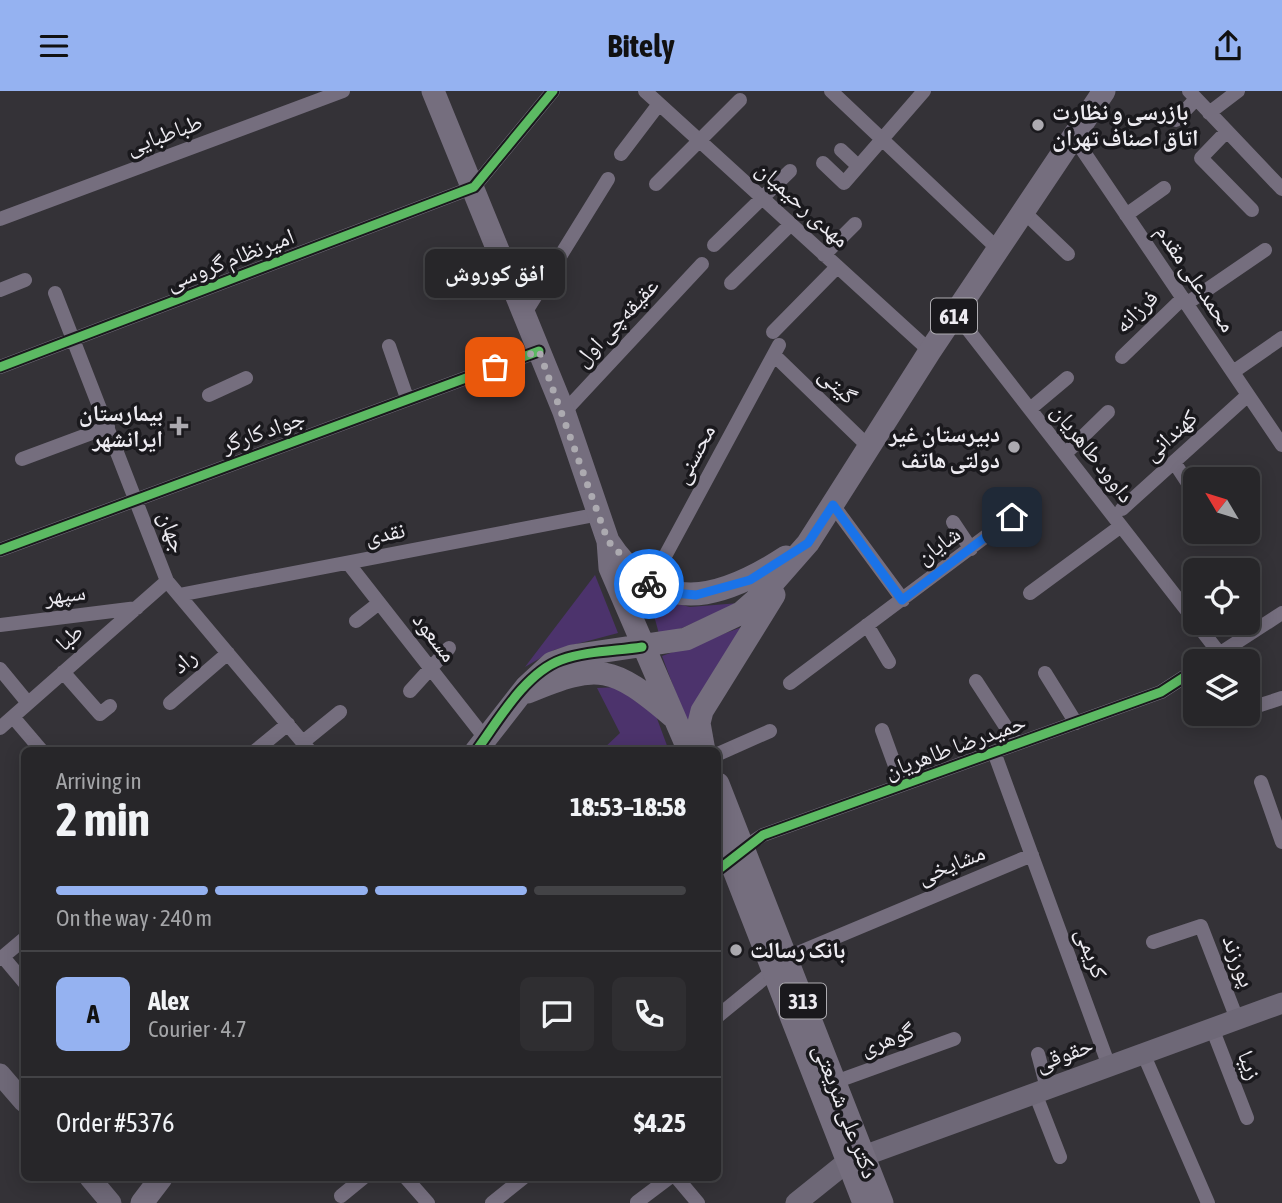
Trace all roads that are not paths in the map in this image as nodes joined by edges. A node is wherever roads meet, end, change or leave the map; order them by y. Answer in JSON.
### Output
{"nodes":[{"id":1,"x":343,"y":91,"type":"edge"},
{"id":2,"x":433,"y":91,"type":"edge"},
{"id":3,"x":552,"y":91,"type":"edge"},
{"id":4,"x":831,"y":91,"type":"edge"},
{"id":5,"x":924,"y":91,"type":"edge"},
{"id":6,"x":1238,"y":91,"type":"edge"},
{"id":7,"x":1102,"y":92,"type":"edge"},
{"id":8,"x":1192,"y":95,"type":"edge"},
{"id":9,"x":655,"y":96,"type":"edge"},
{"id":10,"x":740,"y":100,"type":"dead end"},
{"id":11,"x":1209,"y":113,"type":"junction"},
{"id":12,"x":1176,"y":120,"type":"dead end"},
{"id":13,"x":1227,"y":131,"type":"junction"},
{"id":14,"x":1073,"y":136,"type":"junction"},
{"id":15,"x":881,"y":138,"type":"junction"},
{"id":16,"x":700,"y":141,"type":"junction"},
{"id":17,"x":841,"y":150,"type":"dead end"},
{"id":18,"x":621,"y":154,"type":"dead end"},
{"id":19,"x":823,"y":163,"type":"dead end"},
{"id":20,"x":859,"y":166,"type":"junction"},
{"id":21,"x":790,"y":171,"type":"dead end"},
{"id":22,"x":608,"y":179,"type":"dead end"},
{"id":23,"x":656,"y":184,"type":"dead end"},
{"id":24,"x":474,"y":187,"type":"junction"},
{"id":25,"x":1164,"y":188,"type":"dead end"},
{"id":26,"x":1282,"y":188,"type":"edge"},
{"id":27,"x":762,"y":198,"type":"junction"},
{"id":28,"x":1252,"y":210,"type":"dead end"},
{"id":29,"x":1023,"y":211,"type":"junction"},
{"id":30,"x":1126,"y":215,"type":"junction"},
{"id":31,"x":0,"y":219,"type":"edge"},
{"id":32,"x":791,"y":224,"type":"junction"},
{"id":33,"x":855,"y":224,"type":"dead end"},
{"id":34,"x":714,"y":245,"type":"dead end"},
{"id":35,"x":998,"y":249,"type":"junction"},
{"id":36,"x":1265,"y":250,"type":"dead end"},
{"id":37,"x":1068,"y":254,"type":"dead end"},
{"id":38,"x":824,"y":255,"type":"junction"},
{"id":39,"x":702,"y":264,"type":"dead end"},
{"id":40,"x":837,"y":267,"type":"junction"},
{"id":41,"x":25,"y":280,"type":"dead end"},
{"id":42,"x":731,"y":283,"type":"dead end"},
{"id":43,"x":0,"y":290,"type":"edge"},
{"id":44,"x":55,"y":293,"type":"dead end"},
{"id":45,"x":1184,"y":301,"type":"junction"},
{"id":46,"x":525,"y":313,"type":"junction"},
{"id":47,"x":956,"y":313,"type":"junction"},
{"id":48,"x":1282,"y":338,"type":"edge"},
{"id":49,"x":74,"y":339,"type":"junction"},
{"id":50,"x":775,"y":344,"type":"junction"},
{"id":51,"x":389,"y":346,"type":"dead end"},
{"id":52,"x":539,"y":351,"type":"junction"},
{"id":53,"x":930,"y":351,"type":"junction"},
{"id":54,"x":1122,"y":357,"type":"dead end"},
{"id":55,"x":0,"y":367,"type":"edge"},
{"id":56,"x":1233,"y":372,"type":"junction"},
{"id":57,"x":246,"y":378,"type":"dead end"},
{"id":58,"x":1067,"y":378,"type":"dead end"},
{"id":59,"x":209,"y":395,"type":"dead end"},
{"id":60,"x":1248,"y":395,"type":"junction"},
{"id":61,"x":407,"y":398,"type":"junction"},
{"id":62,"x":1030,"y":409,"type":"junction"},
{"id":63,"x":564,"y":412,"type":"junction"},
{"id":64,"x":1108,"y":412,"type":"dead end"},
{"id":65,"x":108,"y":427,"type":"junction"},
{"id":66,"x":1282,"y":445,"type":"edge"},
{"id":67,"x":870,"y":449,"type":"junction"},
{"id":68,"x":1065,"y":454,"type":"junction"},
{"id":69,"x":23,"y":459,"type":"dead end"},
{"id":70,"x":1174,"y":462,"type":"junction"},
{"id":71,"x":1183,"y":476,"type":"edge"},
{"id":72,"x":137,"y":498,"type":"junction"},
{"id":73,"x":1033,"y":501,"type":"dead end"},
{"id":74,"x":833,"y":505,"type":"junction"},
{"id":75,"x":1122,"y":509,"type":"dead end"},
{"id":76,"x":600,"y":515,"type":"junction"},
{"id":77,"x":953,"y":522,"type":"dead end"},
{"id":78,"x":1121,"y":526,"type":"junction"},
{"id":79,"x":608,"y":541,"type":"junction"},
{"id":80,"x":808,"y":543,"type":"junction"},
{"id":81,"x":971,"y":549,"type":"junction"},
{"id":82,"x":0,"y":550,"type":"edge"},
{"id":83,"x":348,"y":563,"type":"junction"},
{"id":84,"x":167,"y":581,"type":"junction"},
{"id":85,"x":650,"y":584,"type":"junction"},
{"id":86,"x":1030,"y":593,"type":"dead end"},
{"id":87,"x":179,"y":595,"type":"junction"},
{"id":88,"x":902,"y":600,"type":"junction"},
{"id":89,"x":379,"y":603,"type":"junction"},
{"id":90,"x":1183,"y":605,"type":"edge"},
{"id":91,"x":137,"y":608,"type":"junction"},
{"id":92,"x":1282,"y":613,"type":"edge"},
{"id":93,"x":356,"y":621,"type":"dead end"},
{"id":94,"x":0,"y":625,"type":"edge"},
{"id":95,"x":867,"y":625,"type":"junction"},
{"id":96,"x":642,"y":647,"type":"junction"},
{"id":97,"x":449,"y":648,"type":"dead end"},
{"id":98,"x":1228,"y":649,"type":"edge"},
{"id":99,"x":228,"y":653,"type":"junction"},
{"id":100,"x":889,"y":661,"type":"dead end"},
{"id":101,"x":430,"y":668,"type":"junction"},
{"id":102,"x":0,"y":669,"type":"edge"},
{"id":103,"x":63,"y":672,"type":"junction"},
{"id":104,"x":1045,"y":673,"type":"dead end"},
{"id":105,"x":1183,"y":678,"type":"edge"},
{"id":106,"x":976,"y":681,"type":"dead end"},
{"id":107,"x":789,"y":683,"type":"dead end"},
{"id":108,"x":410,"y":691,"type":"dead end"},
{"id":109,"x":518,"y":696,"type":"junction"},
{"id":110,"x":1282,"y":698,"type":"edge"},
{"id":111,"x":28,"y":703,"type":"junction"},
{"id":112,"x":170,"y":703,"type":"dead end"},
{"id":113,"x":1260,"y":705,"type":"edge"},
{"id":114,"x":110,"y":706,"type":"dead end"},
{"id":115,"x":340,"y":712,"type":"dead end"},
{"id":116,"x":13,"y":717,"type":"junction"},
{"id":117,"x":679,"y":722,"type":"junction"},
{"id":118,"x":1076,"y":723,"type":"junction"},
{"id":119,"x":288,"y":724,"type":"junction"},
{"id":120,"x":0,"y":728,"type":"edge"},
{"id":121,"x":882,"y":730,"type":"dead end"},
{"id":122,"x":770,"y":731,"type":"dead end"},
{"id":123,"x":1017,"y":744,"type":"junction"},
{"id":124,"x":481,"y":745,"type":"edge"},
{"id":125,"x":307,"y":746,"type":"edge"},
{"id":126,"x":39,"y":747,"type":"edge"},
{"id":127,"x":260,"y":747,"type":"edge"},
{"id":128,"x":689,"y":747,"type":"edge"},
{"id":129,"x":691,"y":747,"type":"edge"},
{"id":130,"x":995,"y":752,"type":"junction"},
{"id":131,"x":721,"y":753,"type":"edge"},
{"id":132,"x":1261,"y":782,"type":"dead end"},
{"id":133,"x":902,"y":785,"type":"junction"},
{"id":134,"x":721,"y":803,"type":"edge"},
{"id":135,"x":721,"y":836,"type":"edge"},
{"id":136,"x":1282,"y":842,"type":"edge"},
{"id":137,"x":1032,"y":855,"type":"junction"},
{"id":138,"x":730,"y":859,"type":"edge"},
{"id":139,"x":1153,"y":941,"type":"dead end"},
{"id":140,"x":21,"y":942,"type":"edge"},
{"id":141,"x":2,"y":958,"type":"edge"},
{"id":142,"x":779,"y":964,"type":"junction"},
{"id":143,"x":21,"y":979,"type":"edge"},
{"id":144,"x":1282,"y":1003,"type":"edge"},
{"id":145,"x":721,"y":1013,"type":"edge"},
{"id":146,"x":1237,"y":1019,"type":"junction"},
{"id":147,"x":1212,"y":1028,"type":"junction"},
{"id":148,"x":954,"y":1039,"type":"dead end"},
{"id":149,"x":1143,"y":1053,"type":"junction"},
{"id":150,"x":1038,"y":1054,"type":"dead end"},
{"id":151,"x":1109,"y":1066,"type":"junction"},
{"id":152,"x":0,"y":1074,"type":"edge"},
{"id":153,"x":835,"y":1082,"type":"junction"},
{"id":154,"x":1041,"y":1090,"type":"junction"},
{"id":155,"x":21,"y":1098,"type":"edge"},
{"id":156,"x":1247,"y":1118,"type":"dead end"},
{"id":157,"x":1060,"y":1157,"type":"dead end"},
{"id":158,"x":855,"y":1158,"type":"junction"},
{"id":159,"x":93,"y":1181,"type":"edge"},
{"id":160,"x":159,"y":1181,"type":"edge"},
{"id":161,"x":359,"y":1181,"type":"edge"},
{"id":162,"x":410,"y":1181,"type":"edge"},
{"id":163,"x":519,"y":1181,"type":"edge"},
{"id":164,"x":665,"y":1181,"type":"edge"},
{"id":165,"x":680,"y":1181,"type":"edge"},
{"id":166,"x":341,"y":1196,"type":"dead end"},
{"id":167,"x":637,"y":1202,"type":"edge"},
{"id":168,"x":111,"y":1203,"type":"edge"},
{"id":169,"x":142,"y":1203,"type":"edge"},
{"id":170,"x":428,"y":1203,"type":"edge"},
{"id":171,"x":492,"y":1203,"type":"edge"},
{"id":172,"x":698,"y":1203,"type":"edge"},
{"id":173,"x":796,"y":1203,"type":"edge"},
{"id":174,"x":864,"y":1203,"type":"edge"},
{"id":175,"x":882,"y":1203,"type":"edge"},
{"id":176,"x":1208,"y":1203,"type":"edge"}],
"edges":[{"from":1,"to":31,"type":"street","name":"طباطبایی"},
{"from":2,"to":24,"type":"main road"},
{"from":3,"to":24,"type":"street"},
{"from":4,"to":15,"type":"street"},
{"from":5,"to":15,"type":"street"},
{"from":6,"to":11,"type":"street"},
{"from":7,"to":14,"type":"main road","number":"614"},
{"from":8,"to":11,"type":"street"},
{"from":8,"to":12,"type":"street"},
{"from":9,"to":16,"type":"street","name":"مهدی رحیمیان"},
{"from":9,"to":18,"type":"street"},
{"from":10,"to":16,"type":"street"},
{"from":11,"to":13,"type":"street"},
{"from":13,"to":26,"type":"street"},
{"from":13,"to":28,"type":"street"},
{"from":14,"to":29,"type":"main road","number":"614"},
{"from":14,"to":30,"type":"street","name":"محمدعلی مقدم"},
{"from":15,"to":20,"type":"street"},
{"from":15,"to":35,"type":"street"},
{"from":16,"to":23,"type":"street"},
{"from":16,"to":27,"type":"street","name":"مهدی رحیمیان"},
{"from":17,"to":20,"type":"street"},
{"from":19,"to":20,"type":"street"},
{"from":21,"to":27,"type":"street"},
{"from":22,"to":46,"type":"street"},
{"from":24,"to":46,"type":"main road"},
{"from":24,"to":49,"type":"street","name":"امیرنظام گروسی"},
{"from":25,"to":30,"type":"street"},
{"from":27,"to":32,"type":"street","name":"مهدی رحیمیان"},
{"from":27,"to":34,"type":"street"},
{"from":29,"to":35,"type":"main road","number":"614"},
{"from":29,"to":37,"type":"street"},
{"from":30,"to":45,"type":"street","name":"محمدعلی مقدم"},
{"from":32,"to":38,"type":"street","name":"مهدی رحیمیان"},
{"from":32,"to":42,"type":"street"},
{"from":33,"to":38,"type":"street"},
{"from":35,"to":47,"type":"main road","number":"614"},
{"from":36,"to":45,"type":"street","name":"فرزانه"},
{"from":38,"to":40,"type":"street","name":"مهدی رحیمیان"},
{"from":39,"to":63,"type":"street","name":"عقیقه‌چی اول"},
{"from":40,"to":50,"type":"street","name":"محسنی"},
{"from":40,"to":53,"type":"street","name":"مهدی رحیمیان"},
{"from":41,"to":43,"type":"street"},
{"from":44,"to":49,"type":"street","name":"جهان"},
{"from":45,"to":54,"type":"street","name":"فرزانه"},
{"from":45,"to":56,"type":"street","name":"محمدعلی مقدم"},
{"from":46,"to":52,"type":"main road"},
{"from":47,"to":53,"type":"main road","number":"614"},
{"from":47,"to":62,"type":"street","name":"داوود طاهریان"},
{"from":48,"to":56,"type":"street"},
{"from":49,"to":55,"type":"street","name":"امیرنظام گروسی"},
{"from":49,"to":65,"type":"street","name":"جهان"},
{"from":50,"to":67,"type":"street","name":"گیتی"},
{"from":50,"to":85,"type":"street","name":"محسنی"},
{"from":51,"to":61,"type":"street"},
{"from":52,"to":61,"type":"street","name":"جواد کارگر"},
{"from":52,"to":63,"type":"main road"},
{"from":53,"to":67,"type":"main road","number":"614"},
{"from":56,"to":60,"type":"street","name":"محمدعلی مقدم"},
{"from":57,"to":59,"type":"street"},
{"from":58,"to":62,"type":"street"},
{"from":60,"to":66,"type":"street","name":"محمدعلی مقدم"},
{"from":60,"to":70,"type":"street","name":"کهندانی"},
{"from":61,"to":72,"type":"street","name":"جواد کارگر"},
{"from":62,"to":68,"type":"street","name":"داوود طاهریان"},
{"from":63,"to":76,"type":"main road"},
{"from":64,"to":68,"type":"street"},
{"from":65,"to":69,"type":"street"},
{"from":65,"to":72,"type":"street","name":"جهان"},
{"from":67,"to":74,"type":"main road","number":"614"},
{"from":68,"to":78,"type":"street","name":"داوود طاهریان"},
{"from":70,"to":71,"type":"street"},
{"from":70,"to":75,"type":"street","name":"کهندانی"},
{"from":72,"to":82,"type":"street","name":"جواد کارگر"},
{"from":72,"to":84,"type":"street","name":"جهان"},
{"from":73,"to":81,"type":"street","name":"شایان"},
{"from":74,"to":80,"type":"main road","number":"614"},
{"from":74,"to":88,"type":"street"},
{"from":76,"to":79,"type":"main road"},
{"from":76,"to":83,"type":"street","name":"نقدی"},
{"from":77,"to":81,"type":"street"},
{"from":78,"to":86,"type":"street"},
{"from":78,"to":90,"type":"street","name":"داوود طاهریان"},
{"from":79,"to":85,"type":"main road"},
{"from":79,"to":96,"type":"main road"},
{"from":80,"to":85,"type":"main road"},
{"from":80,"to":96,"type":"main road","number":"614"},
{"from":80,"to":129,"type":"main road"},
{"from":81,"to":88,"type":"street","name":"شایان"},
{"from":83,"to":87,"type":"street","name":"نقدی"},
{"from":83,"to":89,"type":"street","name":"مسعود"},
{"from":84,"to":87,"type":"street","name":"جهان"},
{"from":84,"to":91,"type":"street","name":"طبا"},
{"from":87,"to":99,"type":"street","name":"جهان"},
{"from":88,"to":95,"type":"street","name":"شایان"},
{"from":89,"to":93,"type":"street"},
{"from":89,"to":101,"type":"street","name":"مسعود"},
{"from":91,"to":94,"type":"street","name":"سپهر"},
{"from":91,"to":103,"type":"street","name":"طبا"},
{"from":92,"to":98,"type":"street"},
{"from":95,"to":100,"type":"street"},
{"from":95,"to":107,"type":"street","name":"شایان"},
{"from":96,"to":109,"type":"main road"},
{"from":96,"to":117,"type":"main road"},
{"from":97,"to":101,"type":"street"},
{"from":99,"to":112,"type":"street","name":"راد"},
{"from":99,"to":119,"type":"street","name":"جهان"},
{"from":101,"to":108,"type":"street"},
{"from":101,"to":124,"type":"street","name":"مسعود"},
{"from":102,"to":111,"type":"street"},
{"from":103,"to":111,"type":"street","name":"طبا"},
{"from":103,"to":114,"type":"street"},
{"from":104,"to":118,"type":"street"},
{"from":105,"to":118,"type":"street","name":"حمیدرضا طاهریان"},
{"from":106,"to":123,"type":"street"},
{"from":109,"to":117,"type":"main road"},
{"from":109,"to":124,"type":"main road"},
{"from":110,"to":113,"type":"street"},
{"from":111,"to":116,"type":"street","name":"طبا"},
{"from":115,"to":125,"type":"street"},
{"from":116,"to":120,"type":"street","name":"طبا"},
{"from":116,"to":126,"type":"street"},
{"from":117,"to":128,"type":"main road"},
{"from":118,"to":123,"type":"street","name":"حمیدرضا طاهریان"},
{"from":119,"to":125,"type":"street","name":"جهان"},
{"from":119,"to":127,"type":"street"},
{"from":121,"to":133,"type":"street"},
{"from":122,"to":131,"type":"street"},
{"from":123,"to":130,"type":"street","name":"حمیدرضا طاهریان"},
{"from":130,"to":133,"type":"street","name":"حمیدرضا طاهریان"},
{"from":130,"to":137,"type":"street"},
{"from":132,"to":136,"type":"street"},
{"from":133,"to":138,"type":"street","name":"حمیدرضا طاهریان"},
{"from":134,"to":138,"type":"main road","name":"دکتر علی شریعتی","number":"313"},
{"from":135,"to":138,"type":"main road","name":"دکتر علی شریعتی","number":"313"},
{"from":137,"to":142,"type":"street","name":"مشایخی"},
{"from":137,"to":151,"type":"street","name":"کریمی"},
{"from":138,"to":142,"type":"main road","name":"دکتر علی شریعتی","number":"313"},
{"from":139,"to":146,"type":"street","name":"پورزند"},
{"from":140,"to":141,"type":"street"},
{"from":141,"to":143,"type":"street"},
{"from":142,"to":145,"type":"street","name":"مشایخی"},
{"from":142,"to":153,"type":"main road","name":"دکتر علی شریعتی","number":"313"},
{"from":142,"to":158,"type":"main road","name":"دکتر علی شریعتی","number":"313"},
{"from":144,"to":146,"type":"main road","name":"حقوقی"},
{"from":146,"to":147,"type":"main road","name":"حقوقی"},
{"from":147,"to":149,"type":"main road","name":"حقوقی"},
{"from":147,"to":156,"type":"street","name":"زیبا"},
{"from":148,"to":153,"type":"street","name":"گوهری"},
{"from":149,"to":151,"type":"main road","name":"حقوقی"},
{"from":149,"to":176,"type":"street"},
{"from":150,"to":154,"type":"street"},
{"from":151,"to":154,"type":"main road","name":"حقوقی"},
{"from":152,"to":155,"type":"main road"},
{"from":153,"to":158,"type":"main road","name":"دکتر علی شریعتی","number":"313"},
{"from":154,"to":157,"type":"street"},
{"from":154,"to":158,"type":"main road","name":"حقوقی"},
{"from":158,"to":173,"type":"main road","name":"حقوقی"},
{"from":158,"to":174,"type":"main road","name":"دکتر علی شریعتی","number":"313"},
{"from":158,"to":175,"type":"main road","name":"دکتر علی شریعتی","number":"313"},
{"from":159,"to":168,"type":"main road"},
{"from":160,"to":169,"type":"main road"},
{"from":161,"to":166,"type":"street"},
{"from":162,"to":170,"type":"street"},
{"from":163,"to":171,"type":"street"},
{"from":164,"to":167,"type":"street"},
{"from":165,"to":172,"type":"street"}]}
